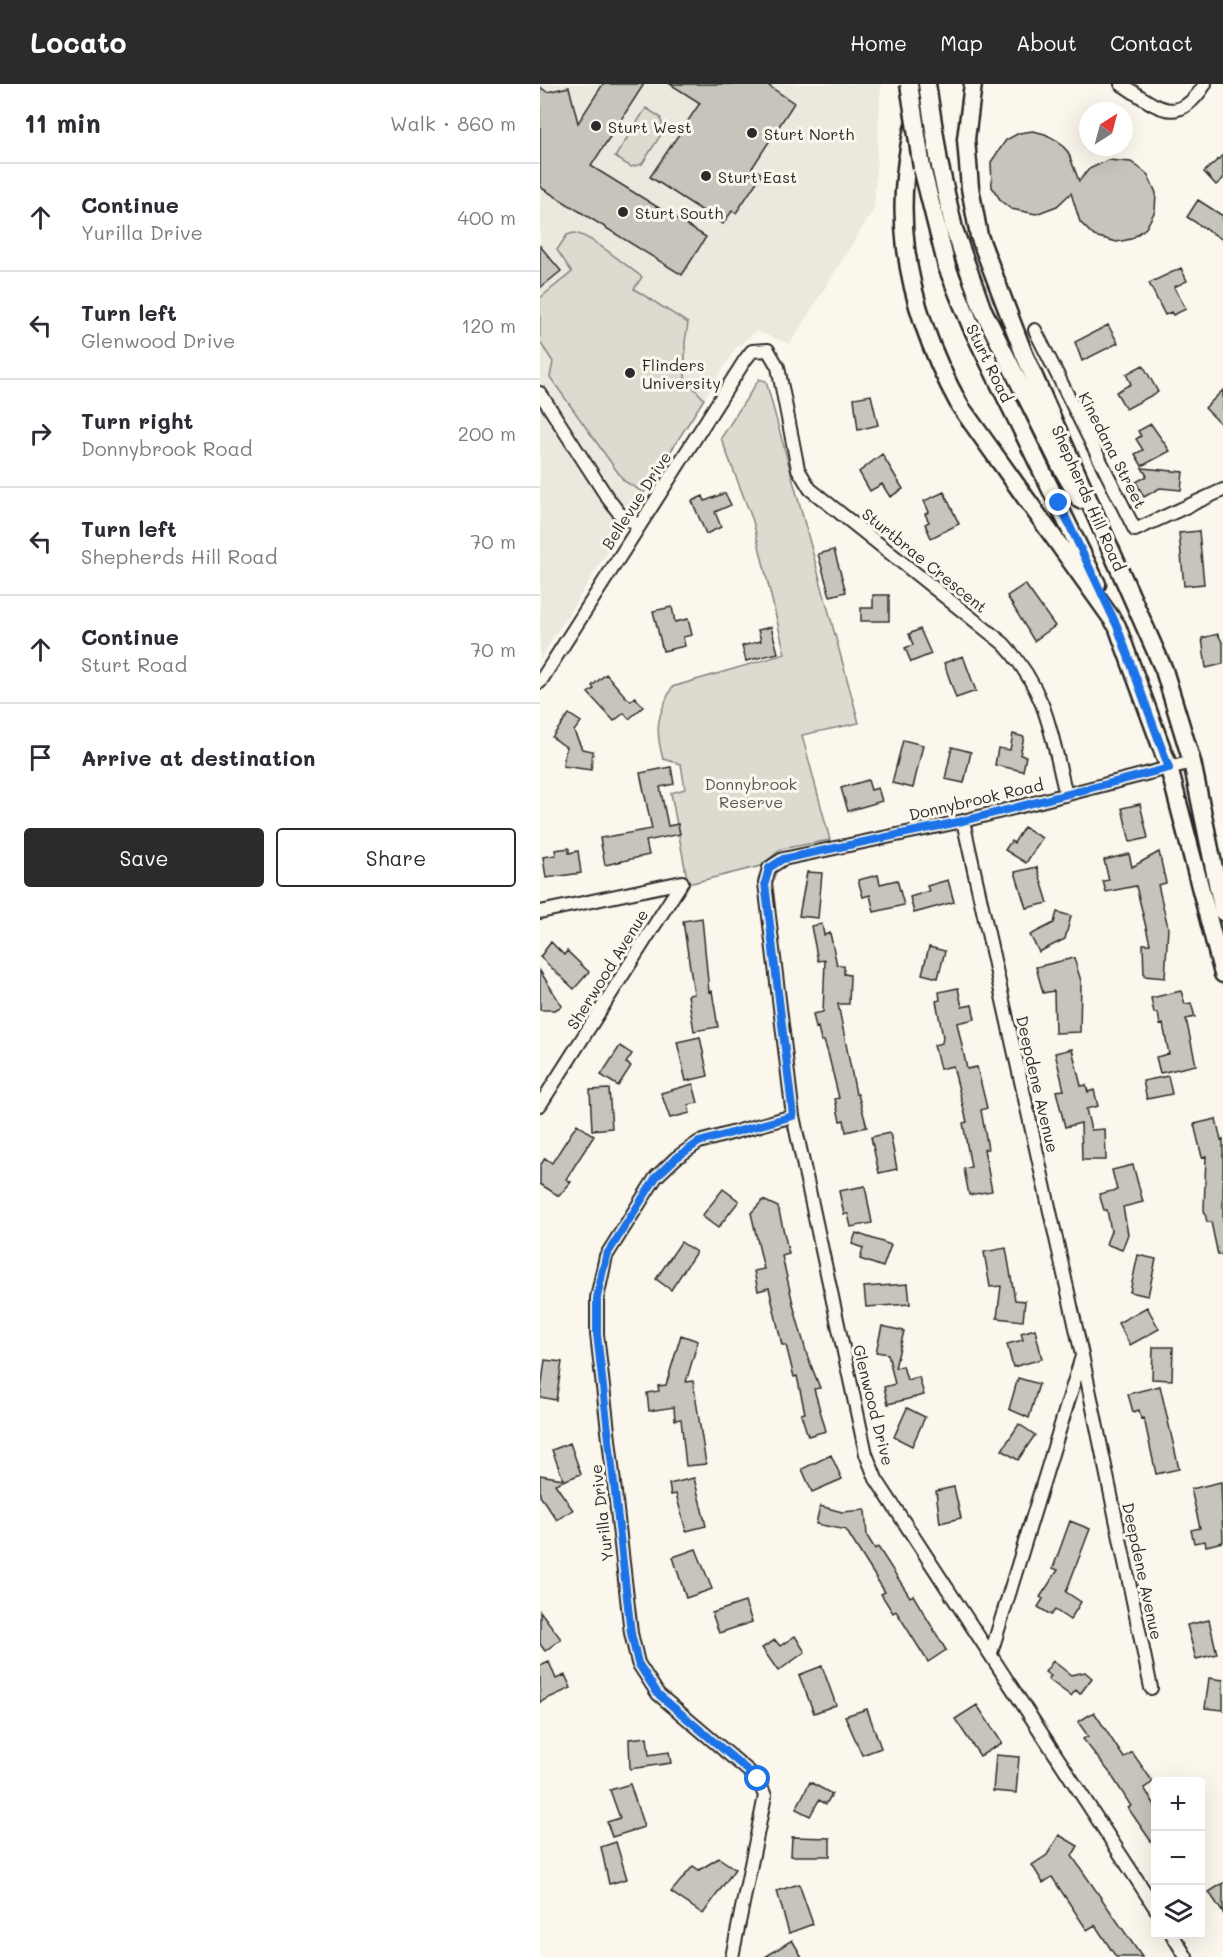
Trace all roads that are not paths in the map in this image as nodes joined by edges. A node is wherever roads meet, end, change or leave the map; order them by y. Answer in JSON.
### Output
{"nodes":[{"id":1,"x":909,"y":84,"type":"edge"},
{"id":2,"x":927,"y":84,"type":"edge"},
{"id":3,"x":973,"y":84,"type":"edge"},
{"id":4,"x":1121,"y":84,"type":"edge"},
{"id":5,"x":1205,"y":84,"type":"edge"},
{"id":6,"x":1035,"y":330,"type":"dead end"},
{"id":7,"x":768,"y":350,"type":"joint"},
{"id":8,"x":540,"y":393,"type":"edge"},
{"id":9,"x":1223,"y":490,"type":"edge"},
{"id":10,"x":639,"y":526,"type":"junction"},
{"id":11,"x":1120,"y":566,"type":"junction"},
{"id":12,"x":1117,"y":626,"type":"junction"},
{"id":13,"x":540,"y":682,"type":"edge"},
{"id":14,"x":1192,"y":762,"type":"junction"},
{"id":15,"x":1169,"y":768,"type":"junction"},
{"id":16,"x":1066,"y":795,"type":"junction"},
{"id":17,"x":963,"y":821,"type":"junction"},
{"id":18,"x":769,"y":868,"type":"joint"},
{"id":19,"x":540,"y":912,"type":"edge"},
{"id":20,"x":1223,"y":912,"type":"edge"},
{"id":21,"x":1223,"y":974,"type":"edge"},
{"id":22,"x":540,"y":1105,"type":"edge"},
{"id":23,"x":793,"y":1116,"type":"junction"},
{"id":24,"x":1082,"y":1355,"type":"junction"},
{"id":25,"x":991,"y":1653,"type":"junction"},
{"id":26,"x":1150,"y":1688,"type":"dead end"},
{"id":27,"x":1151,"y":1903,"type":"edge"},
{"id":28,"x":1175,"y":1939,"type":"edge"},
{"id":29,"x":732,"y":1957,"type":"edge"},
{"id":30,"x":1186,"y":1957,"type":"edge"}],
"edges":[{"from":1,"to":12,"type":"main road","name":"Sturt Road","bridge":true},
{"from":2,"to":11,"type":"main road","name":"Sturt Road","bridge":true},
{"from":2,"to":12,"type":"main road"},
{"from":3,"to":11,"type":"main road","name":"Shepherds Hill Road"},
{"from":4,"to":5,"type":"street"},
{"from":6,"to":9,"type":"street","name":"Kinedana Street"},
{"from":7,"to":10,"type":"street","name":"Bellevue Drive"},
{"from":7,"to":16,"type":"street","name":"Sturtbrae Crescent"},
{"from":8,"to":10,"type":"street"},
{"from":10,"to":13,"type":"street","name":"Bellevue Drive"},
{"from":11,"to":14,"type":"main road","name":"Shepherds Hill Road"},
{"from":12,"to":15,"type":"main road"},
{"from":14,"to":15,"type":"street","name":"Donnybrook Road"},
{"from":14,"to":20,"type":"main road","name":"Shepherds Hill Road"},
{"from":15,"to":16,"type":"street","name":"Donnybrook Road"},
{"from":15,"to":21,"type":"main road"},
{"from":16,"to":17,"type":"street","name":"Donnybrook Road"},
{"from":17,"to":18,"type":"street","name":"Donnybrook Road"},
{"from":17,"to":24,"type":"street","name":"Deepdene Avenue"},
{"from":18,"to":23,"type":"street","name":"Glenwood Drive"},
{"from":19,"to":22,"type":"street","name":"Sherwood Avenue"},
{"from":23,"to":25,"type":"street","name":"Glenwood Drive"},
{"from":23,"to":29,"type":"street","name":"Yurilla Drive"},
{"from":24,"to":25,"type":"street","name":"Deepdene Avenue"},
{"from":24,"to":26,"type":"street","name":"Deepdene Avenue"},
{"from":25,"to":27,"type":"street","name":"Glenwood Drive"},
{"from":28,"to":30,"type":"street"}]}
